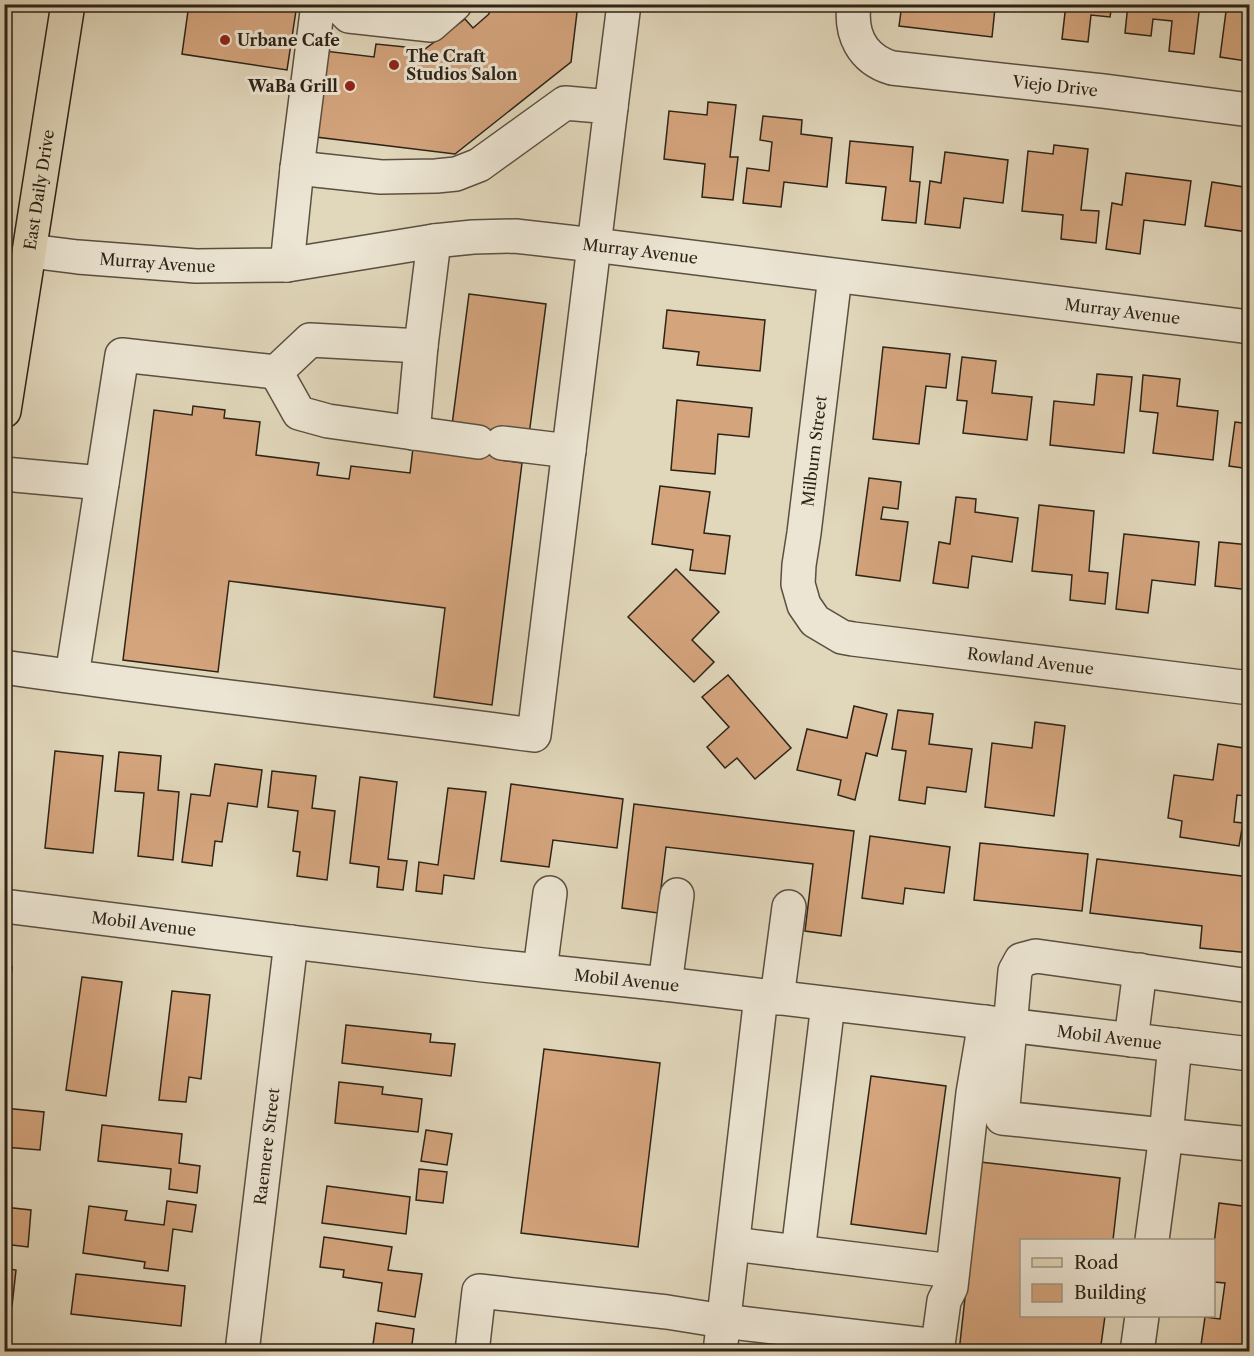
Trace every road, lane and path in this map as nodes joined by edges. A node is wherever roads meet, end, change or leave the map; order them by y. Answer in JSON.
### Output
{"nodes":[{"id":1,"x":68,"y":4,"type":"edge"},
{"id":2,"x":318,"y":4,"type":"edge"},
{"id":3,"x":337,"y":4,"type":"edge"},
{"id":4,"x":454,"y":4,"type":"edge"},
{"id":5,"x":624,"y":4,"type":"edge"},
{"id":6,"x":854,"y":4,"type":"edge"},
{"id":7,"x":611,"y":107,"type":"junction"},
{"id":8,"x":1250,"y":110,"type":"edge"},
{"id":9,"x":297,"y":168,"type":"junction"},
{"id":10,"x":434,"y":241,"type":"junction"},
{"id":11,"x":594,"y":245,"type":"junction"},
{"id":12,"x":30,"y":251,"type":"junction"},
{"id":13,"x":286,"y":265,"type":"junction"},
{"id":14,"x":835,"y":276,"type":"junction"},
{"id":15,"x":1250,"y":327,"type":"edge"},
{"id":16,"x":421,"y":346,"type":"junction"},
{"id":17,"x":276,"y":372,"type":"junction"},
{"id":18,"x":4,"y":411,"type":"edge"},
{"id":19,"x":413,"y":433,"type":"junction"},
{"id":20,"x":569,"y":451,"type":"junction"},
{"id":21,"x":4,"y":474,"type":"edge"},
{"id":22,"x":102,"y":483,"type":"junction"},
{"id":23,"x":815,"y":621,"type":"joint"},
{"id":24,"x":4,"y":667,"type":"edge"},
{"id":25,"x":72,"y":676,"type":"junction"},
{"id":26,"x":1250,"y":688,"type":"edge"},
{"id":27,"x":550,"y":893,"type":"dead end"},
{"id":28,"x":677,"y":895,"type":"dead end"},
{"id":29,"x":4,"y":906,"type":"edge"},
{"id":30,"x":789,"y":907,"type":"dead end"},
{"id":31,"x":291,"y":942,"type":"junction"},
{"id":32,"x":540,"y":970,"type":"junction"},
{"id":33,"x":1140,"y":970,"type":"junction"},
{"id":34,"x":665,"y":984,"type":"junction"},
{"id":35,"x":1250,"y":986,"type":"edge"},
{"id":36,"x":769,"y":997,"type":"junction"},
{"id":37,"x":828,"y":1004,"type":"junction"},
{"id":38,"x":997,"y":1024,"type":"junction"},
{"id":39,"x":1131,"y":1040,"type":"junction"},
{"id":40,"x":1175,"y":1045,"type":"junction"},
{"id":41,"x":1250,"y":1054,"type":"edge"},
{"id":42,"x":1166,"y":1135,"type":"junction"},
{"id":43,"x":1250,"y":1144,"type":"edge"},
{"id":44,"x":1152,"y":1239,"type":"edge"},
{"id":45,"x":732,"y":1244,"type":"junction"},
{"id":46,"x":798,"y":1252,"type":"junction"},
{"id":47,"x":952,"y":1271,"type":"junction"},
{"id":48,"x":1142,"y":1317,"type":"edge"},
{"id":49,"x":722,"y":1336,"type":"edge"},
{"id":50,"x":937,"y":1349,"type":"edge"},
{"id":51,"x":242,"y":1352,"type":"edge"},
{"id":52,"x":472,"y":1352,"type":"edge"},
{"id":53,"x":1137,"y":1352,"type":"edge"}],
"edges":[{"from":1,"to":12,"type":"main road","name":"East Daily Drive"},
{"from":2,"to":9,"type":"street"},
{"from":3,"to":4,"type":"street"},
{"from":5,"to":7,"type":"street"},
{"from":6,"to":8,"type":"street","name":"Viejo Drive"},
{"from":7,"to":9,"type":"street"},
{"from":7,"to":11,"type":"street"},
{"from":9,"to":13,"type":"street"},
{"from":10,"to":11,"type":"street","name":"Murray Avenue"},
{"from":10,"to":13,"type":"street","name":"Murray Avenue"},
{"from":10,"to":16,"type":"street"},
{"from":11,"to":14,"type":"street","name":"Murray Avenue"},
{"from":11,"to":20,"type":"street"},
{"from":12,"to":13,"type":"street","name":"Murray Avenue"},
{"from":12,"to":18,"type":"main road","name":"East Daily Drive"},
{"from":14,"to":15,"type":"street","name":"Murray Avenue"},
{"from":14,"to":23,"type":"street","name":"Milburn Street"},
{"from":16,"to":17,"type":"street"},
{"from":16,"to":19,"type":"street"},
{"from":17,"to":19,"type":"street"},
{"from":17,"to":22,"type":"street"},
{"from":19,"to":20,"type":"street"},
{"from":20,"to":25,"type":"street"},
{"from":21,"to":22,"type":"street"},
{"from":22,"to":25,"type":"street"},
{"from":23,"to":26,"type":"street","name":"Rowland Avenue"},
{"from":24,"to":25,"type":"street"},
{"from":27,"to":32,"type":"street"},
{"from":28,"to":34,"type":"street"},
{"from":29,"to":31,"type":"street","name":"Mobil Avenue"},
{"from":30,"to":36,"type":"street"},
{"from":31,"to":32,"type":"street","name":"Mobil Avenue"},
{"from":31,"to":51,"type":"street","name":"Raemere Street"},
{"from":32,"to":34,"type":"street","name":"Mobil Avenue"},
{"from":33,"to":35,"type":"street"},
{"from":33,"to":38,"type":"street"},
{"from":33,"to":39,"type":"street"},
{"from":34,"to":36,"type":"street","name":"Mobil Avenue"},
{"from":36,"to":37,"type":"street","name":"Mobil Avenue"},
{"from":36,"to":45,"type":"street"},
{"from":37,"to":38,"type":"street","name":"Mobil Avenue"},
{"from":37,"to":46,"type":"street"},
{"from":38,"to":39,"type":"street","name":"Mobil Avenue"},
{"from":38,"to":42,"type":"street"},
{"from":38,"to":47,"type":"street"},
{"from":39,"to":40,"type":"street","name":"Mobil Avenue"},
{"from":40,"to":41,"type":"street","name":"Mobil Avenue"},
{"from":40,"to":42,"type":"street"},
{"from":42,"to":43,"type":"street"},
{"from":42,"to":44,"type":"street"},
{"from":45,"to":46,"type":"street"},
{"from":45,"to":49,"type":"street"},
{"from":46,"to":47,"type":"street"},
{"from":47,"to":50,"type":"street"},
{"from":48,"to":53,"type":"street"},
{"from":49,"to":50,"type":"street"},
{"from":49,"to":52,"type":"street"}]}
